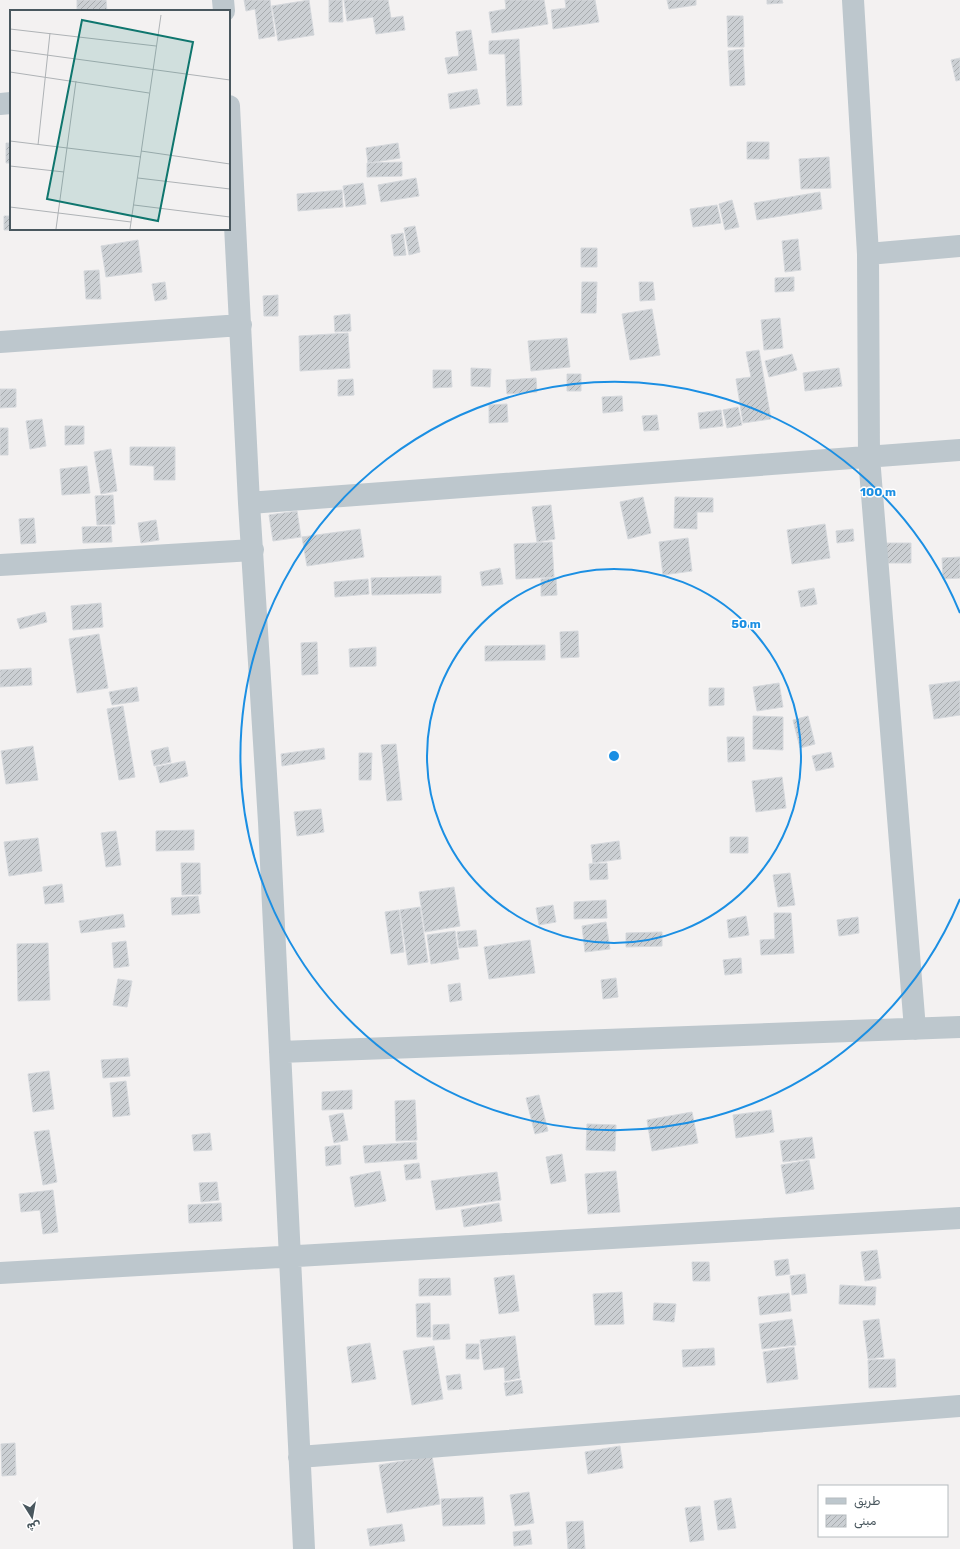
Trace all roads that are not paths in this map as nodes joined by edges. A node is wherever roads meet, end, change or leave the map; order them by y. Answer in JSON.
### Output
{"nodes":[{"id":1,"x":223,"y":0,"type":"edge"},
{"id":2,"x":853,"y":0,"type":"edge"},
{"id":3,"x":224,"y":10,"type":"edge"},
{"id":4,"x":230,"y":124,"type":"edge"},
{"id":5,"x":960,"y":246,"type":"edge"},
{"id":6,"x":868,"y":254,"type":"junction"},
{"id":7,"x":241,"y":325,"type":"junction"},
{"id":8,"x":0,"y":342,"type":"edge"},
{"id":9,"x":960,"y":450,"type":"edge"},
{"id":10,"x":869,"y":457,"type":"junction"},
{"id":11,"x":250,"y":503,"type":"junction"},
{"id":12,"x":253,"y":550,"type":"junction"},
{"id":13,"x":0,"y":565,"type":"edge"},
{"id":14,"x":960,"y":1027,"type":"edge"},
{"id":15,"x":915,"y":1029,"type":"junction"},
{"id":16,"x":280,"y":1052,"type":"junction"},
{"id":17,"x":960,"y":1218,"type":"edge"},
{"id":18,"x":289,"y":1256,"type":"junction"},
{"id":19,"x":0,"y":1273,"type":"edge"},
{"id":20,"x":960,"y":1406,"type":"edge"},
{"id":21,"x":299,"y":1457,"type":"junction"},
{"id":22,"x":304,"y":1549,"type":"edge"}],
"edges":[{"from":1,"to":3,"type":"street"},
{"from":2,"to":6,"type":"street"},
{"from":4,"to":7,"type":"street"},
{"from":5,"to":6,"type":"street"},
{"from":6,"to":10,"type":"street"},
{"from":7,"to":8,"type":"street"},
{"from":7,"to":11,"type":"street"},
{"from":9,"to":10,"type":"street"},
{"from":10,"to":11,"type":"street"},
{"from":10,"to":15,"type":"street"},
{"from":11,"to":12,"type":"street"},
{"from":12,"to":13,"type":"street"},
{"from":12,"to":16,"type":"street"},
{"from":14,"to":15,"type":"street"},
{"from":15,"to":16,"type":"street"},
{"from":16,"to":18,"type":"street"},
{"from":17,"to":18,"type":"street"},
{"from":18,"to":19,"type":"street"},
{"from":18,"to":21,"type":"street"},
{"from":20,"to":21,"type":"street"},
{"from":21,"to":22,"type":"street"}]}
